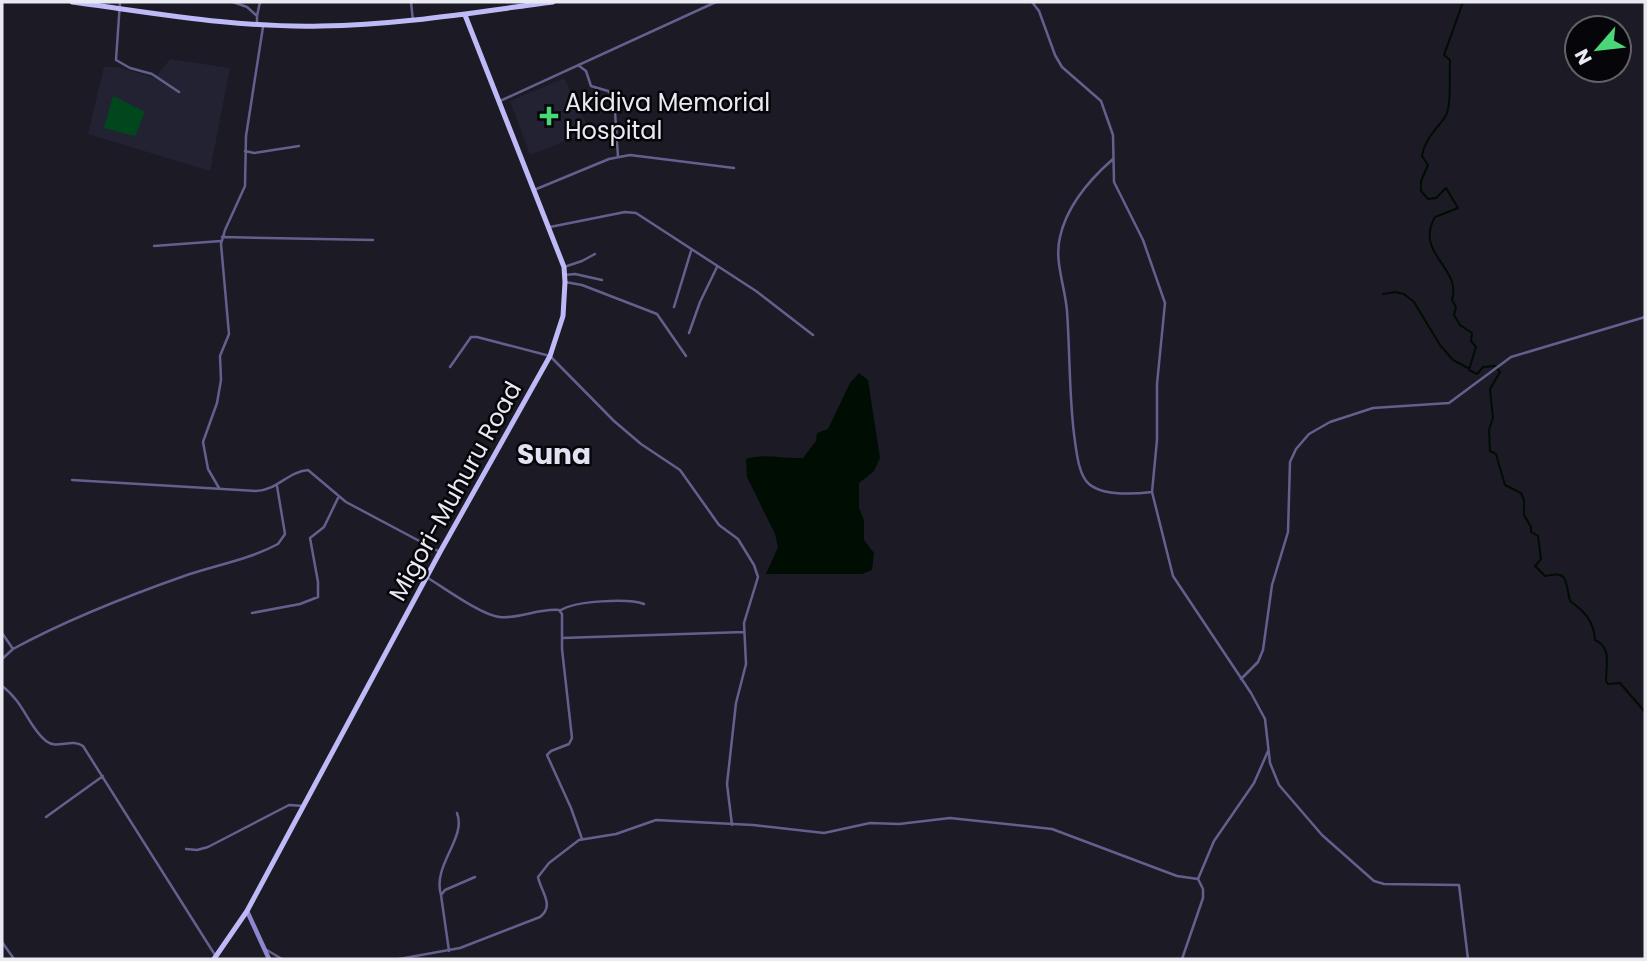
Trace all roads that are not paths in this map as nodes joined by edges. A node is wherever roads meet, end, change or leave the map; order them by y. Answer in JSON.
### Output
{"nodes":[{"id":1,"x":73,"y":2,"type":"edge"},
{"id":2,"x":233,"y":2,"type":"edge"},
{"id":3,"x":260,"y":2,"type":"edge"},
{"id":4,"x":411,"y":2,"type":"edge"},
{"id":5,"x":553,"y":2,"type":"edge"},
{"id":6,"x":716,"y":2,"type":"edge"},
{"id":7,"x":1032,"y":2,"type":"edge"},
{"id":8,"x":506,"y":4,"type":"edge"},
{"id":9,"x":120,"y":5,"type":"edge"},
{"id":10,"x":465,"y":15,"type":"junction"},
{"id":11,"x":257,"y":16,"type":"junction"},
{"id":12,"x":414,"y":21,"type":"junction"},
{"id":13,"x":260,"y":25,"type":"junction"},
{"id":14,"x":587,"y":61,"type":"junction"},
{"id":15,"x":579,"y":65,"type":"junction"},
{"id":16,"x":586,"y":71,"type":"junction"},
{"id":17,"x":179,"y":92,"type":"dead end"},
{"id":18,"x":498,"y":102,"type":"junction"},
{"id":19,"x":299,"y":146,"type":"dead end"},
{"id":20,"x":245,"y":151,"type":"junction"},
{"id":21,"x":618,"y":157,"type":"junction"},
{"id":22,"x":1113,"y":159,"type":"junction"},
{"id":23,"x":734,"y":168,"type":"dead end"},
{"id":24,"x":534,"y":190,"type":"junction"},
{"id":25,"x":550,"y":227,"type":"junction"},
{"id":26,"x":222,"y":239,"type":"junction"},
{"id":27,"x":373,"y":240,"type":"dead end"},
{"id":28,"x":154,"y":246,"type":"dead end"},
{"id":29,"x":691,"y":250,"type":"junction"},
{"id":30,"x":595,"y":254,"type":"dead end"},
{"id":31,"x":564,"y":267,"type":"junction"},
{"id":32,"x":717,"y":267,"type":"junction"},
{"id":33,"x":565,"y":275,"type":"junction"},
{"id":34,"x":602,"y":280,"type":"dead end"},
{"id":35,"x":565,"y":282,"type":"junction"},
{"id":36,"x":674,"y":307,"type":"dead end"},
{"id":37,"x":1645,"y":317,"type":"edge"},
{"id":38,"x":689,"y":333,"type":"dead end"},
{"id":39,"x":813,"y":335,"type":"dead end"},
{"id":40,"x":550,"y":356,"type":"junction"},
{"id":41,"x":686,"y":356,"type":"dead end"},
{"id":42,"x":450,"y":367,"type":"dead end"},
{"id":43,"x":72,"y":480,"type":"dead end"},
{"id":44,"x":277,"y":486,"type":"junction"},
{"id":45,"x":219,"y":488,"type":"junction"},
{"id":46,"x":1152,"y":492,"type":"junction"},
{"id":47,"x":338,"y":498,"type":"junction"},
{"id":48,"x":440,"y":552,"type":"junction"},
{"id":49,"x":427,"y":577,"type":"junction"},
{"id":50,"x":643,"y":604,"type":"dead end"},
{"id":51,"x":561,"y":611,"type":"junction"},
{"id":52,"x":252,"y":613,"type":"dead end"},
{"id":53,"x":744,"y":632,"type":"junction"},
{"id":54,"x":2,"y":633,"type":"edge"},
{"id":55,"x":562,"y":638,"type":"junction"},
{"id":56,"x":13,"y":649,"type":"junction"},
{"id":57,"x":2,"y":659,"type":"edge"},
{"id":58,"x":1241,"y":679,"type":"junction"},
{"id":59,"x":2,"y":686,"type":"edge"},
{"id":60,"x":1269,"y":748,"type":"junction"},
{"id":61,"x":103,"y":776,"type":"junction"},
{"id":62,"x":303,"y":806,"type":"junction"},
{"id":63,"x":457,"y":813,"type":"dead end"},
{"id":64,"x":46,"y":817,"type":"dead end"},
{"id":65,"x":732,"y":825,"type":"junction"},
{"id":66,"x":582,"y":839,"type":"junction"},
{"id":67,"x":187,"y":849,"type":"dead end"},
{"id":68,"x":475,"y":877,"type":"dead end"},
{"id":69,"x":1198,"y":879,"type":"junction"},
{"id":70,"x":441,"y":895,"type":"junction"},
{"id":71,"x":247,"y":911,"type":"junction"},
{"id":72,"x":2,"y":942,"type":"edge"},
{"id":73,"x":265,"y":949,"type":"junction"},
{"id":74,"x":449,"y":951,"type":"junction"},
{"id":75,"x":215,"y":958,"type":"edge"},
{"id":76,"x":14,"y":959,"type":"edge"},
{"id":77,"x":269,"y":959,"type":"edge"},
{"id":78,"x":282,"y":959,"type":"edge"},
{"id":79,"x":398,"y":959,"type":"edge"},
{"id":80,"x":1182,"y":959,"type":"edge"},
{"id":81,"x":1468,"y":959,"type":"edge"}],
"edges":[{"from":1,"to":9,"type":"highway"},
{"from":2,"to":11,"type":"street"},
{"from":3,"to":11,"type":"street"},
{"from":4,"to":12,"type":"street"},
{"from":5,"to":8,"type":"highway"},
{"from":6,"to":14,"type":"street"},
{"from":7,"to":22,"type":"street"},
{"from":8,"to":10,"type":"highway"},
{"from":9,"to":13,"type":"highway"},
{"from":9,"to":17,"type":"street"},
{"from":10,"to":12,"type":"highway"},
{"from":10,"to":18,"type":"highway","name":"Migori-Muhuru Road"},
{"from":11,"to":13,"type":"street"},
{"from":12,"to":13,"type":"highway"},
{"from":13,"to":20,"type":"street"},
{"from":14,"to":15,"type":"street"},
{"from":14,"to":16,"type":"street"},
{"from":15,"to":16,"type":"street"},
{"from":15,"to":18,"type":"street"},
{"from":16,"to":21,"type":"street"},
{"from":18,"to":24,"type":"highway","name":"Migori-Muhuru Road"},
{"from":19,"to":20,"type":"street"},
{"from":20,"to":26,"type":"street"},
{"from":21,"to":23,"type":"street"},
{"from":21,"to":24,"type":"street"},
{"from":22,"to":46,"type":"street"},
{"from":22,"to":46,"type":"street"},
{"from":24,"to":25,"type":"highway","name":"Migori-Muhuru Road"},
{"from":25,"to":29,"type":"street"},
{"from":25,"to":31,"type":"highway","name":"Migori-Muhuru Road"},
{"from":26,"to":27,"type":"street"},
{"from":26,"to":28,"type":"street"},
{"from":26,"to":45,"type":"street"},
{"from":29,"to":32,"type":"street"},
{"from":29,"to":36,"type":"street"},
{"from":30,"to":31,"type":"street"},
{"from":31,"to":33,"type":"highway","name":"Migori-Muhuru Road"},
{"from":32,"to":38,"type":"street"},
{"from":32,"to":39,"type":"street"},
{"from":33,"to":34,"type":"street"},
{"from":33,"to":35,"type":"highway","name":"Migori-Muhuru Road"},
{"from":35,"to":40,"type":"highway","name":"Migori-Muhuru Road"},
{"from":35,"to":41,"type":"street"},
{"from":37,"to":58,"type":"street"},
{"from":40,"to":42,"type":"street"},
{"from":40,"to":48,"type":"highway","name":"Migori-Muhuru Road"},
{"from":40,"to":53,"type":"street"},
{"from":43,"to":45,"type":"street"},
{"from":44,"to":45,"type":"street"},
{"from":44,"to":47,"type":"street"},
{"from":44,"to":56,"type":"street"},
{"from":46,"to":58,"type":"street"},
{"from":47,"to":48,"type":"street"},
{"from":47,"to":52,"type":"street"},
{"from":48,"to":49,"type":"highway","name":"Migori-Muhuru Road"},
{"from":49,"to":51,"type":"street"},
{"from":49,"to":62,"type":"highway","name":"Migori-Muhuru Road"},
{"from":50,"to":51,"type":"street"},
{"from":51,"to":55,"type":"street"},
{"from":53,"to":55,"type":"street"},
{"from":53,"to":65,"type":"street"},
{"from":54,"to":56,"type":"street"},
{"from":55,"to":66,"type":"street"},
{"from":56,"to":57,"type":"street"},
{"from":58,"to":60,"type":"street"},
{"from":59,"to":61,"type":"street"},
{"from":60,"to":69,"type":"street"},
{"from":60,"to":81,"type":"street"},
{"from":61,"to":64,"type":"street"},
{"from":61,"to":75,"type":"street"},
{"from":62,"to":67,"type":"street"},
{"from":62,"to":71,"type":"highway","name":"Migori-Muhuru Road"},
{"from":63,"to":70,"type":"street"},
{"from":65,"to":66,"type":"street"},
{"from":65,"to":69,"type":"street"},
{"from":66,"to":74,"type":"street"},
{"from":68,"to":70,"type":"street"},
{"from":69,"to":80,"type":"street"},
{"from":70,"to":74,"type":"street"},
{"from":71,"to":73,"type":"main road"},
{"from":71,"to":75,"type":"highway","name":"Migori-Muhuru Road"},
{"from":72,"to":76,"type":"street"},
{"from":73,"to":77,"type":"main road"},
{"from":73,"to":78,"type":"street"},
{"from":74,"to":79,"type":"street"}]}
